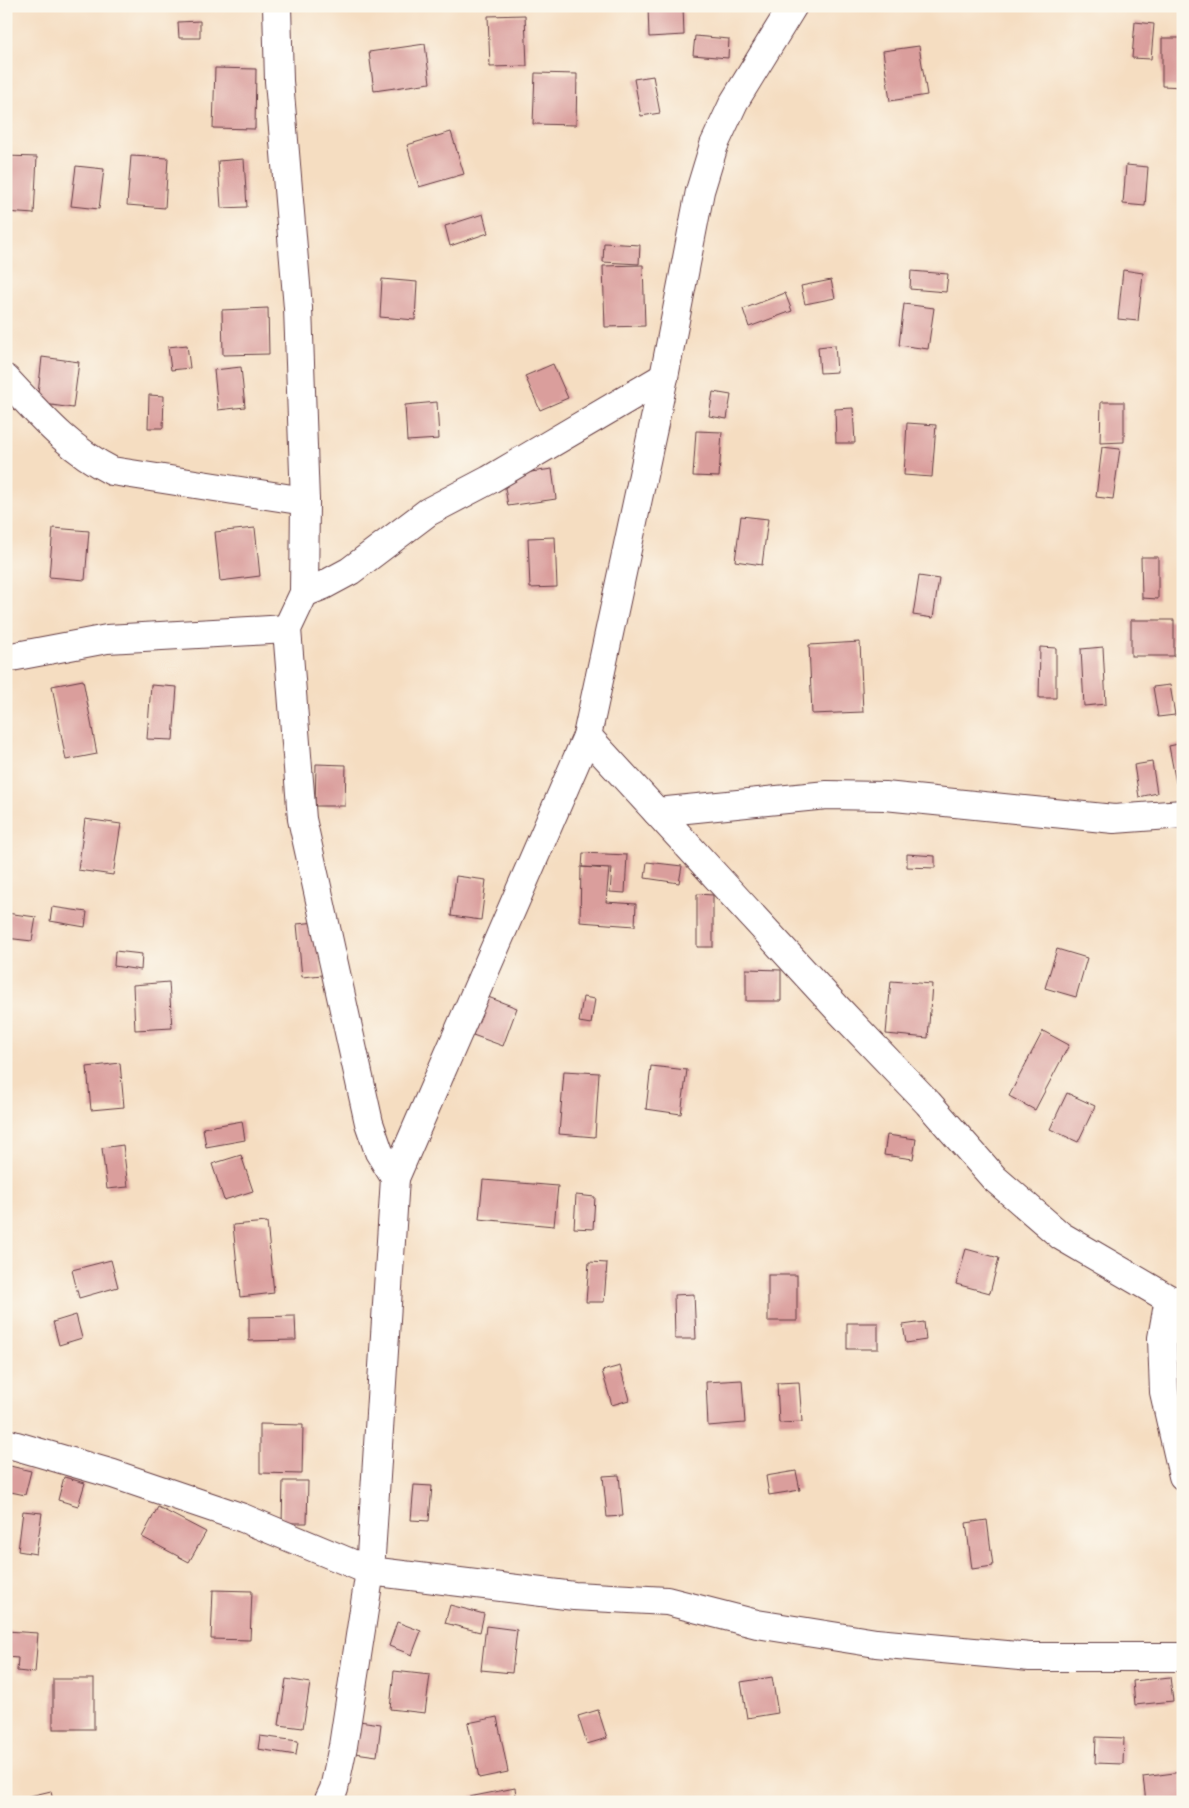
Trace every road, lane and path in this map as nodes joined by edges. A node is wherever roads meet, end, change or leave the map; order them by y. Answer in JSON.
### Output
{"nodes":[{"id":1,"x":277,"y":6,"type":"edge"},
{"id":2,"x":793,"y":6,"type":"edge"},
{"id":3,"x":664,"y":377,"type":"junction"},
{"id":4,"x":6,"y":379,"type":"edge"},
{"id":5,"x":305,"y":501,"type":"junction"},
{"id":6,"x":304,"y":593,"type":"junction"},
{"id":7,"x":287,"y":630,"type":"junction"},
{"id":8,"x":6,"y":658,"type":"edge"},
{"id":9,"x":587,"y":736,"type":"junction"},
{"id":10,"x":657,"y":812,"type":"junction"},
{"id":11,"x":1183,"y":814,"type":"edge"},
{"id":12,"x":395,"y":1178,"type":"junction"},
{"id":13,"x":1176,"y":1300,"type":"edge"},
{"id":14,"x":6,"y":1443,"type":"edge"},
{"id":15,"x":1183,"y":1476,"type":"edge"},
{"id":16,"x":370,"y":1571,"type":"junction"},
{"id":17,"x":1183,"y":1657,"type":"edge"},
{"id":18,"x":328,"y":1802,"type":"edge"}],
"edges":[{"from":1,"to":5,"type":"street"},
{"from":2,"to":3,"type":"street"},
{"from":3,"to":6,"type":"street"},
{"from":3,"to":9,"type":"street"},
{"from":4,"to":5,"type":"street"},
{"from":5,"to":6,"type":"street"},
{"from":6,"to":7,"type":"street"},
{"from":7,"to":8,"type":"street"},
{"from":7,"to":12,"type":"street"},
{"from":9,"to":10,"type":"street"},
{"from":9,"to":12,"type":"street"},
{"from":10,"to":11,"type":"street"},
{"from":10,"to":13,"type":"street"},
{"from":12,"to":16,"type":"street"},
{"from":13,"to":15,"type":"street"},
{"from":14,"to":16,"type":"street"},
{"from":16,"to":17,"type":"street"},
{"from":16,"to":18,"type":"street"}]}
